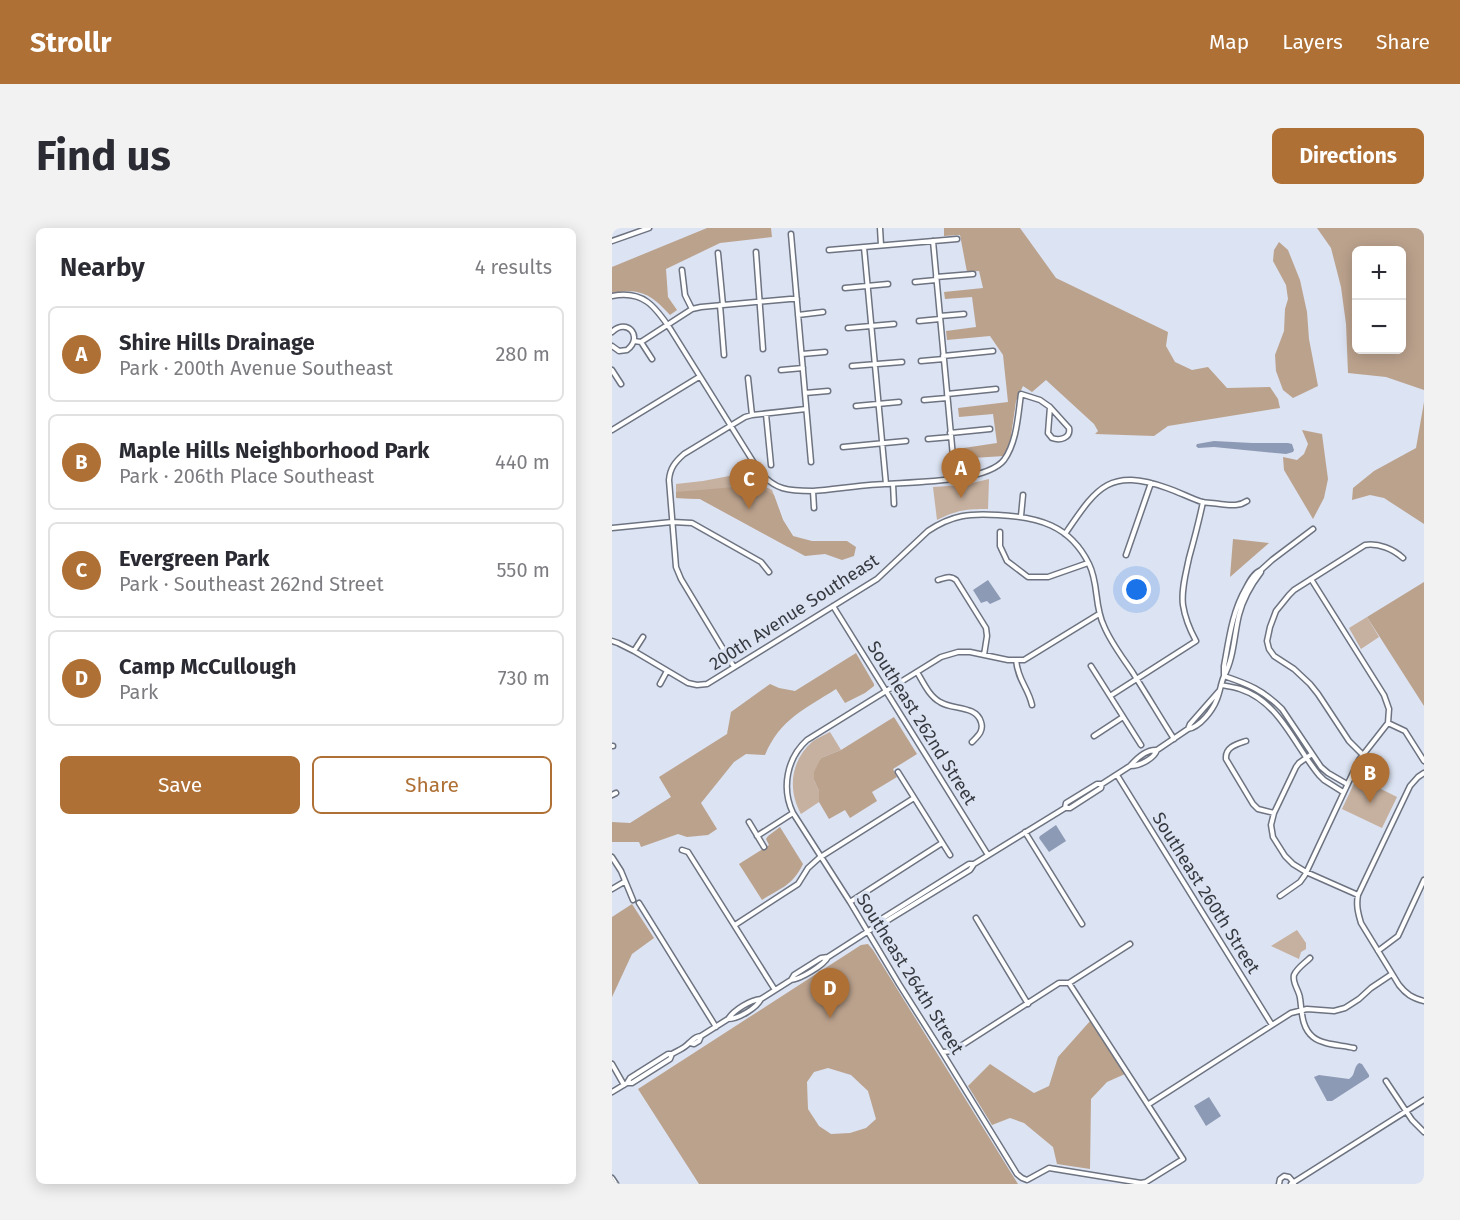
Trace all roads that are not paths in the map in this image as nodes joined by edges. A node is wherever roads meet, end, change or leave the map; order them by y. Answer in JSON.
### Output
{"nodes":[{"id":1,"x":649,"y":228,"type":"edge"},
{"id":2,"x":880,"y":228,"type":"edge"},
{"id":3,"x":791,"y":234,"type":"dead end"},
{"id":4,"x":957,"y":238,"type":"dead end"},
{"id":5,"x":612,"y":241,"type":"edge"},
{"id":6,"x":933,"y":241,"type":"junction"},
{"id":7,"x":881,"y":245,"type":"junction"},
{"id":8,"x":864,"y":247,"type":"junction"},
{"id":9,"x":829,"y":250,"type":"dead end"},
{"id":10,"x":756,"y":252,"type":"dead end"},
{"id":11,"x":718,"y":253,"type":"dead end"},
{"id":12,"x":682,"y":270,"type":"dead end"},
{"id":13,"x":973,"y":274,"type":"dead end"},
{"id":14,"x":936,"y":278,"type":"junction"},
{"id":15,"x":915,"y":282,"type":"dead end"},
{"id":16,"x":888,"y":284,"type":"dead end"},
{"id":17,"x":867,"y":286,"type":"junction"},
{"id":18,"x":845,"y":288,"type":"dead end"},
{"id":19,"x":612,"y":296,"type":"edge"},
{"id":20,"x":797,"y":300,"type":"junction"},
{"id":21,"x":760,"y":302,"type":"junction"},
{"id":22,"x":722,"y":305,"type":"junction"},
{"id":23,"x":693,"y":309,"type":"junction"},
{"id":24,"x":823,"y":312,"type":"dead end"},
{"id":25,"x":964,"y":314,"type":"dead end"},
{"id":26,"x":798,"y":315,"type":"junction"},
{"id":27,"x":940,"y":318,"type":"junction"},
{"id":28,"x":919,"y":321,"type":"dead end"},
{"id":29,"x":894,"y":324,"type":"dead end"},
{"id":30,"x":668,"y":325,"type":"junction"},
{"id":31,"x":871,"y":326,"type":"junction"},
{"id":32,"x":848,"y":328,"type":"dead end"},
{"id":33,"x":612,"y":332,"type":"edge"},
{"id":34,"x":634,"y":341,"type":"junction"},
{"id":35,"x":641,"y":342,"type":"junction"},
{"id":36,"x":614,"y":347,"type":"edge"},
{"id":37,"x":763,"y":350,"type":"dead end"},
{"id":38,"x":993,"y":351,"type":"dead end"},
{"id":39,"x":825,"y":352,"type":"dead end"},
{"id":40,"x":802,"y":354,"type":"junction"},
{"id":41,"x":724,"y":355,"type":"dead end"},
{"id":42,"x":612,"y":357,"type":"edge"},
{"id":43,"x":943,"y":358,"type":"junction"},
{"id":44,"x":652,"y":359,"type":"dead end"},
{"id":45,"x":921,"y":361,"type":"dead end"},
{"id":46,"x":902,"y":362,"type":"dead end"},
{"id":47,"x":874,"y":364,"type":"junction"},
{"id":48,"x":852,"y":366,"type":"dead end"},
{"id":49,"x":803,"y":368,"type":"junction"},
{"id":50,"x":612,"y":370,"type":"edge"},
{"id":51,"x":781,"y":370,"type":"dead end"},
{"id":52,"x":699,"y":376,"type":"junction"},
{"id":53,"x":748,"y":378,"type":"dead end"},
{"id":54,"x":621,"y":384,"type":"dead end"},
{"id":55,"x":996,"y":389,"type":"dead end"},
{"id":56,"x":828,"y":391,"type":"dead end"},
{"id":57,"x":805,"y":393,"type":"junction"},
{"id":58,"x":947,"y":396,"type":"junction"},
{"id":59,"x":924,"y":400,"type":"dead end"},
{"id":60,"x":899,"y":402,"type":"dead end"},
{"id":61,"x":878,"y":404,"type":"junction"},
{"id":62,"x":856,"y":405,"type":"dead end"},
{"id":63,"x":1050,"y":407,"type":"junction"},
{"id":64,"x":806,"y":409,"type":"junction"},
{"id":65,"x":766,"y":414,"type":"junction"},
{"id":66,"x":752,"y":415,"type":"junction"},
{"id":67,"x":730,"y":425,"type":"junction"},
{"id":68,"x":990,"y":429,"type":"dead end"},
{"id":69,"x":612,"y":430,"type":"edge"},
{"id":70,"x":951,"y":435,"type":"junction"},
{"id":71,"x":928,"y":439,"type":"dead end"},
{"id":72,"x":906,"y":441,"type":"dead end"},
{"id":73,"x":882,"y":443,"type":"junction"},
{"id":74,"x":843,"y":447,"type":"dead end"},
{"id":75,"x":811,"y":462,"type":"dead end"},
{"id":76,"x":771,"y":465,"type":"dead end"},
{"id":77,"x":955,"y":478,"type":"junction"},
{"id":78,"x":1151,"y":483,"type":"junction"},
{"id":79,"x":886,"y":484,"type":"junction"},
{"id":80,"x":893,"y":484,"type":"junction"},
{"id":81,"x":813,"y":492,"type":"junction"},
{"id":82,"x":1023,"y":495,"type":"dead end"},
{"id":83,"x":1247,"y":501,"type":"dead end"},
{"id":84,"x":1203,"y":502,"type":"junction"},
{"id":85,"x":894,"y":504,"type":"dead end"},
{"id":86,"x":814,"y":508,"type":"dead end"},
{"id":87,"x":1021,"y":516,"type":"junction"},
{"id":88,"x":672,"y":522,"type":"junction"},
{"id":89,"x":612,"y":528,"type":"edge"},
{"id":90,"x":1313,"y":529,"type":"dead end"},
{"id":91,"x":1000,"y":532,"type":"dead end"},
{"id":92,"x":1065,"y":534,"type":"junction"},
{"id":93,"x":1126,"y":555,"type":"dead end"},
{"id":94,"x":1403,"y":558,"type":"dead end"},
{"id":95,"x":1088,"y":563,"type":"junction"},
{"id":96,"x":769,"y":572,"type":"dead end"},
{"id":97,"x":1311,"y":579,"type":"junction"},
{"id":98,"x":938,"y":580,"type":"dead end"},
{"id":99,"x":833,"y":606,"type":"junction"},
{"id":100,"x":1099,"y":614,"type":"junction"},
{"id":101,"x":643,"y":637,"type":"dead end"},
{"id":102,"x":612,"y":641,"type":"edge"},
{"id":103,"x":634,"y":651,"type":"junction"},
{"id":104,"x":984,"y":655,"type":"junction"},
{"id":105,"x":1016,"y":660,"type":"junction"},
{"id":106,"x":1091,"y":666,"type":"dead end"},
{"id":107,"x":734,"y":667,"type":"junction"},
{"id":108,"x":667,"y":671,"type":"junction"},
{"id":109,"x":917,"y":672,"type":"junction"},
{"id":110,"x":1224,"y":676,"type":"junction"},
{"id":111,"x":1137,"y":679,"type":"junction"},
{"id":112,"x":660,"y":684,"type":"dead end"},
{"id":113,"x":1221,"y":685,"type":"junction"},
{"id":114,"x":886,"y":691,"type":"junction"},
{"id":115,"x":1110,"y":696,"type":"junction"},
{"id":116,"x":1032,"y":705,"type":"dead end"},
{"id":117,"x":1123,"y":717,"type":"junction"},
{"id":118,"x":1388,"y":723,"type":"junction"},
{"id":119,"x":1094,"y":736,"type":"dead end"},
{"id":120,"x":1174,"y":739,"type":"junction"},
{"id":121,"x":1245,"y":741,"type":"dead end"},
{"id":122,"x":972,"y":742,"type":"dead end"},
{"id":123,"x":1141,"y":746,"type":"dead end"},
{"id":124,"x":1312,"y":754,"type":"junction"},
{"id":125,"x":1362,"y":754,"type":"junction"},
{"id":126,"x":1306,"y":758,"type":"junction"},
{"id":127,"x":1424,"y":760,"type":"edge"},
{"id":128,"x":898,"y":772,"type":"dead end"},
{"id":129,"x":1424,"y":772,"type":"edge"},
{"id":130,"x":1117,"y":775,"type":"junction"},
{"id":131,"x":1347,"y":784,"type":"junction"},
{"id":132,"x":1343,"y":792,"type":"junction"},
{"id":133,"x":915,"y":798,"type":"junction"},
{"id":134,"x":793,"y":813,"type":"junction"},
{"id":135,"x":1274,"y":813,"type":"junction"},
{"id":136,"x":748,"y":822,"type":"dead end"},
{"id":137,"x":1025,"y":832,"type":"junction"},
{"id":138,"x":757,"y":836,"type":"junction"},
{"id":139,"x":942,"y":843,"type":"junction"},
{"id":140,"x":764,"y":847,"type":"dead end"},
{"id":141,"x":682,"y":850,"type":"dead end"},
{"id":142,"x":950,"y":855,"type":"dead end"},
{"id":143,"x":988,"y":855,"type":"junction"},
{"id":144,"x":612,"y":857,"type":"edge"},
{"id":145,"x":821,"y":857,"type":"junction"},
{"id":146,"x":1306,"y":872,"type":"junction"},
{"id":147,"x":1424,"y":880,"type":"edge"},
{"id":148,"x":624,"y":882,"type":"junction"},
{"id":149,"x":612,"y":889,"type":"edge"},
{"id":150,"x":1358,"y":895,"type":"junction"},
{"id":151,"x":1280,"y":896,"type":"dead end"},
{"id":152,"x":633,"y":900,"type":"dead end"},
{"id":153,"x":850,"y":902,"type":"junction"},
{"id":154,"x":639,"y":903,"type":"dead end"},
{"id":155,"x":976,"y":918,"type":"dead end"},
{"id":156,"x":1082,"y":924,"type":"dead end"},
{"id":157,"x":735,"y":926,"type":"junction"},
{"id":158,"x":868,"y":931,"type":"junction"},
{"id":159,"x":1130,"y":944,"type":"dead end"},
{"id":160,"x":1378,"y":951,"type":"junction"},
{"id":161,"x":1310,"y":958,"type":"dead end"},
{"id":162,"x":1392,"y":974,"type":"junction"},
{"id":163,"x":1069,"y":983,"type":"junction"},
{"id":164,"x":775,"y":990,"type":"junction"},
{"id":165,"x":1424,"y":1000,"type":"edge"},
{"id":166,"x":1028,"y":1004,"type":"junction"},
{"id":167,"x":1301,"y":1010,"type":"junction"},
{"id":168,"x":1272,"y":1025,"type":"junction"},
{"id":169,"x":716,"y":1026,"type":"junction"},
{"id":170,"x":1354,"y":1048,"type":"dead end"},
{"id":171,"x":942,"y":1052,"type":"junction"},
{"id":172,"x":612,"y":1064,"type":"edge"},
{"id":173,"x":1386,"y":1081,"type":"dead end"},
{"id":174,"x":626,"y":1084,"type":"junction"},
{"id":175,"x":612,"y":1092,"type":"edge"},
{"id":176,"x":1424,"y":1100,"type":"edge"},
{"id":177,"x":1149,"y":1104,"type":"junction"},
{"id":178,"x":1406,"y":1111,"type":"junction"},
{"id":179,"x":1424,"y":1132,"type":"edge"},
{"id":180,"x":612,"y":1178,"type":"edge"},
{"id":181,"x":1292,"y":1183,"type":"edge"},
{"id":182,"x":616,"y":1184,"type":"edge"},
{"id":183,"x":1279,"y":1184,"type":"edge"}],
"edges":[{"from":1,"to":5,"type":"street"},
{"from":2,"to":7,"type":"street"},
{"from":3,"to":20,"type":"street"},
{"from":4,"to":6,"type":"street"},
{"from":6,"to":7,"type":"street"},
{"from":6,"to":14,"type":"street"},
{"from":7,"to":8,"type":"street"},
{"from":8,"to":9,"type":"street"},
{"from":8,"to":17,"type":"street"},
{"from":10,"to":21,"type":"street"},
{"from":11,"to":22,"type":"street"},
{"from":12,"to":23,"type":"street"},
{"from":13,"to":14,"type":"street"},
{"from":14,"to":15,"type":"street"},
{"from":14,"to":27,"type":"street"},
{"from":16,"to":17,"type":"street"},
{"from":17,"to":18,"type":"street"},
{"from":17,"to":31,"type":"street"},
{"from":19,"to":30,"type":"street"},
{"from":20,"to":21,"type":"street"},
{"from":20,"to":26,"type":"street"},
{"from":21,"to":22,"type":"street"},
{"from":21,"to":37,"type":"street"},
{"from":22,"to":23,"type":"street"},
{"from":22,"to":41,"type":"street"},
{"from":23,"to":30,"type":"street"},
{"from":24,"to":26,"type":"street"},
{"from":25,"to":27,"type":"street"},
{"from":26,"to":40,"type":"street"},
{"from":27,"to":28,"type":"street"},
{"from":27,"to":43,"type":"street"},
{"from":29,"to":31,"type":"street"},
{"from":30,"to":35,"type":"street"},
{"from":30,"to":52,"type":"street"},
{"from":31,"to":32,"type":"street"},
{"from":31,"to":47,"type":"street"},
{"from":33,"to":34,"type":"street"},
{"from":34,"to":35,"type":"street"},
{"from":34,"to":36,"type":"street"},
{"from":35,"to":44,"type":"street"},
{"from":36,"to":42,"type":"street"},
{"from":38,"to":43,"type":"street"},
{"from":39,"to":40,"type":"street"},
{"from":40,"to":49,"type":"street"},
{"from":43,"to":45,"type":"street"},
{"from":43,"to":58,"type":"street"},
{"from":46,"to":47,"type":"street"},
{"from":47,"to":48,"type":"street"},
{"from":47,"to":61,"type":"street"},
{"from":49,"to":51,"type":"street"},
{"from":49,"to":57,"type":"street"},
{"from":50,"to":54,"type":"street"},
{"from":52,"to":67,"type":"street"},
{"from":52,"to":69,"type":"street"},
{"from":53,"to":66,"type":"street"},
{"from":55,"to":58,"type":"street"},
{"from":56,"to":57,"type":"street"},
{"from":57,"to":64,"type":"street"},
{"from":58,"to":59,"type":"street"},
{"from":58,"to":70,"type":"street"},
{"from":60,"to":61,"type":"street"},
{"from":61,"to":62,"type":"street"},
{"from":61,"to":73,"type":"street"},
{"from":63,"to":63,"type":"street"},
{"from":63,"to":77,"type":"street"},
{"from":64,"to":65,"type":"street"},
{"from":64,"to":75,"type":"street"},
{"from":65,"to":66,"type":"street"},
{"from":65,"to":76,"type":"street"},
{"from":66,"to":67,"type":"street"},
{"from":67,"to":81,"type":"street"},
{"from":67,"to":88,"type":"street"},
{"from":68,"to":70,"type":"street"},
{"from":70,"to":71,"type":"street"},
{"from":70,"to":77,"type":"street"},
{"from":72,"to":73,"type":"street"},
{"from":73,"to":74,"type":"street"},
{"from":73,"to":79,"type":"street"},
{"from":77,"to":80,"type":"street"},
{"from":78,"to":84,"type":"street"},
{"from":78,"to":92,"type":"street"},
{"from":78,"to":93,"type":"street"},
{"from":79,"to":80,"type":"street"},
{"from":79,"to":81,"type":"street"},
{"from":80,"to":85,"type":"street"},
{"from":81,"to":86,"type":"street"},
{"from":82,"to":87,"type":"street"},
{"from":83,"to":84,"type":"street"},
{"from":84,"to":111,"type":"street"},
{"from":87,"to":92,"type":"street","name":"200th Avenue Southeast"},
{"from":87,"to":99,"type":"street","name":"200th Avenue Southeast"},
{"from":88,"to":89,"type":"street"},
{"from":88,"to":96,"type":"street"},
{"from":88,"to":107,"type":"street"},
{"from":90,"to":110,"type":"street"},
{"from":91,"to":95,"type":"street"},
{"from":92,"to":95,"type":"street"},
{"from":94,"to":97,"type":"street"},
{"from":95,"to":100,"type":"street"},
{"from":97,"to":118,"type":"street"},
{"from":97,"to":125,"type":"street"},
{"from":98,"to":104,"type":"street"},
{"from":99,"to":107,"type":"street","name":"200th Avenue Southeast"},
{"from":99,"to":114,"type":"street","name":"Southeast 262nd Street"},
{"from":100,"to":105,"type":"street"},
{"from":100,"to":111,"type":"street"},
{"from":101,"to":103,"type":"street"},
{"from":102,"to":103,"type":"street"},
{"from":103,"to":108,"type":"street"},
{"from":104,"to":105,"type":"street"},
{"from":104,"to":109,"type":"street"},
{"from":105,"to":116,"type":"street"},
{"from":106,"to":115,"type":"street"},
{"from":107,"to":108,"type":"street","name":"200th Avenue Southeast"},
{"from":108,"to":112,"type":"street"},
{"from":109,"to":114,"type":"street"},
{"from":109,"to":122,"type":"street"},
{"from":110,"to":113,"type":"street"},
{"from":110,"to":124,"type":"street"},
{"from":111,"to":115,"type":"street"},
{"from":111,"to":120,"type":"street"},
{"from":113,"to":120,"type":"street"},
{"from":113,"to":126,"type":"street"},
{"from":114,"to":134,"type":"street","name":"Southeast 264th Street"},
{"from":114,"to":143,"type":"street","name":"Southeast 262nd Street"},
{"from":115,"to":117,"type":"street"},
{"from":117,"to":119,"type":"street"},
{"from":117,"to":123,"type":"street"},
{"from":118,"to":125,"type":"street"},
{"from":118,"to":127,"type":"street"},
{"from":120,"to":130,"type":"street"},
{"from":121,"to":135,"type":"street"},
{"from":124,"to":126,"type":"street"},
{"from":124,"to":131,"type":"street"},
{"from":125,"to":131,"type":"street"},
{"from":126,"to":132,"type":"street"},
{"from":126,"to":135,"type":"street"},
{"from":128,"to":133,"type":"street"},
{"from":129,"to":150,"type":"street"},
{"from":130,"to":137,"type":"street"},
{"from":130,"to":168,"type":"street","name":"Southeast 260th Street"},
{"from":131,"to":132,"type":"street"},
{"from":132,"to":146,"type":"street"},
{"from":133,"to":139,"type":"street"},
{"from":133,"to":145,"type":"street"},
{"from":134,"to":138,"type":"street"},
{"from":134,"to":145,"type":"street","name":"Southeast 264th Street"},
{"from":135,"to":146,"type":"street"},
{"from":136,"to":138,"type":"street"},
{"from":137,"to":143,"type":"street"},
{"from":137,"to":156,"type":"street"},
{"from":138,"to":140,"type":"street"},
{"from":139,"to":142,"type":"street"},
{"from":139,"to":153,"type":"street"},
{"from":141,"to":157,"type":"street"},
{"from":143,"to":158,"type":"street"},
{"from":144,"to":148,"type":"street"},
{"from":145,"to":153,"type":"street","name":"Southeast 264th Street"},
{"from":145,"to":157,"type":"street"},
{"from":146,"to":150,"type":"street"},
{"from":146,"to":151,"type":"street"},
{"from":147,"to":160,"type":"street"},
{"from":148,"to":149,"type":"street"},
{"from":148,"to":152,"type":"street"},
{"from":150,"to":160,"type":"street"},
{"from":153,"to":158,"type":"street","name":"Southeast 264th Street"},
{"from":154,"to":169,"type":"street"},
{"from":155,"to":166,"type":"street"},
{"from":157,"to":164,"type":"street"},
{"from":158,"to":164,"type":"street"},
{"from":158,"to":171,"type":"street","name":"Southeast 264th Street"},
{"from":159,"to":163,"type":"street"},
{"from":160,"to":162,"type":"street"},
{"from":161,"to":167,"type":"street"},
{"from":162,"to":165,"type":"street"},
{"from":162,"to":167,"type":"street"},
{"from":163,"to":166,"type":"street"},
{"from":163,"to":177,"type":"street"},
{"from":164,"to":169,"type":"street"},
{"from":166,"to":171,"type":"street"},
{"from":167,"to":168,"type":"street"},
{"from":167,"to":170,"type":"street"},
{"from":168,"to":177,"type":"street"},
{"from":169,"to":174,"type":"street"},
{"from":171,"to":177,"type":"street","name":"Southeast 264th Street"},
{"from":172,"to":174,"type":"street"},
{"from":173,"to":178,"type":"street"},
{"from":174,"to":175,"type":"street"},
{"from":176,"to":178,"type":"street"},
{"from":178,"to":179,"type":"street"},
{"from":178,"to":181,"type":"street"},
{"from":180,"to":182,"type":"street"},
{"from":181,"to":183,"type":"street"}]}
